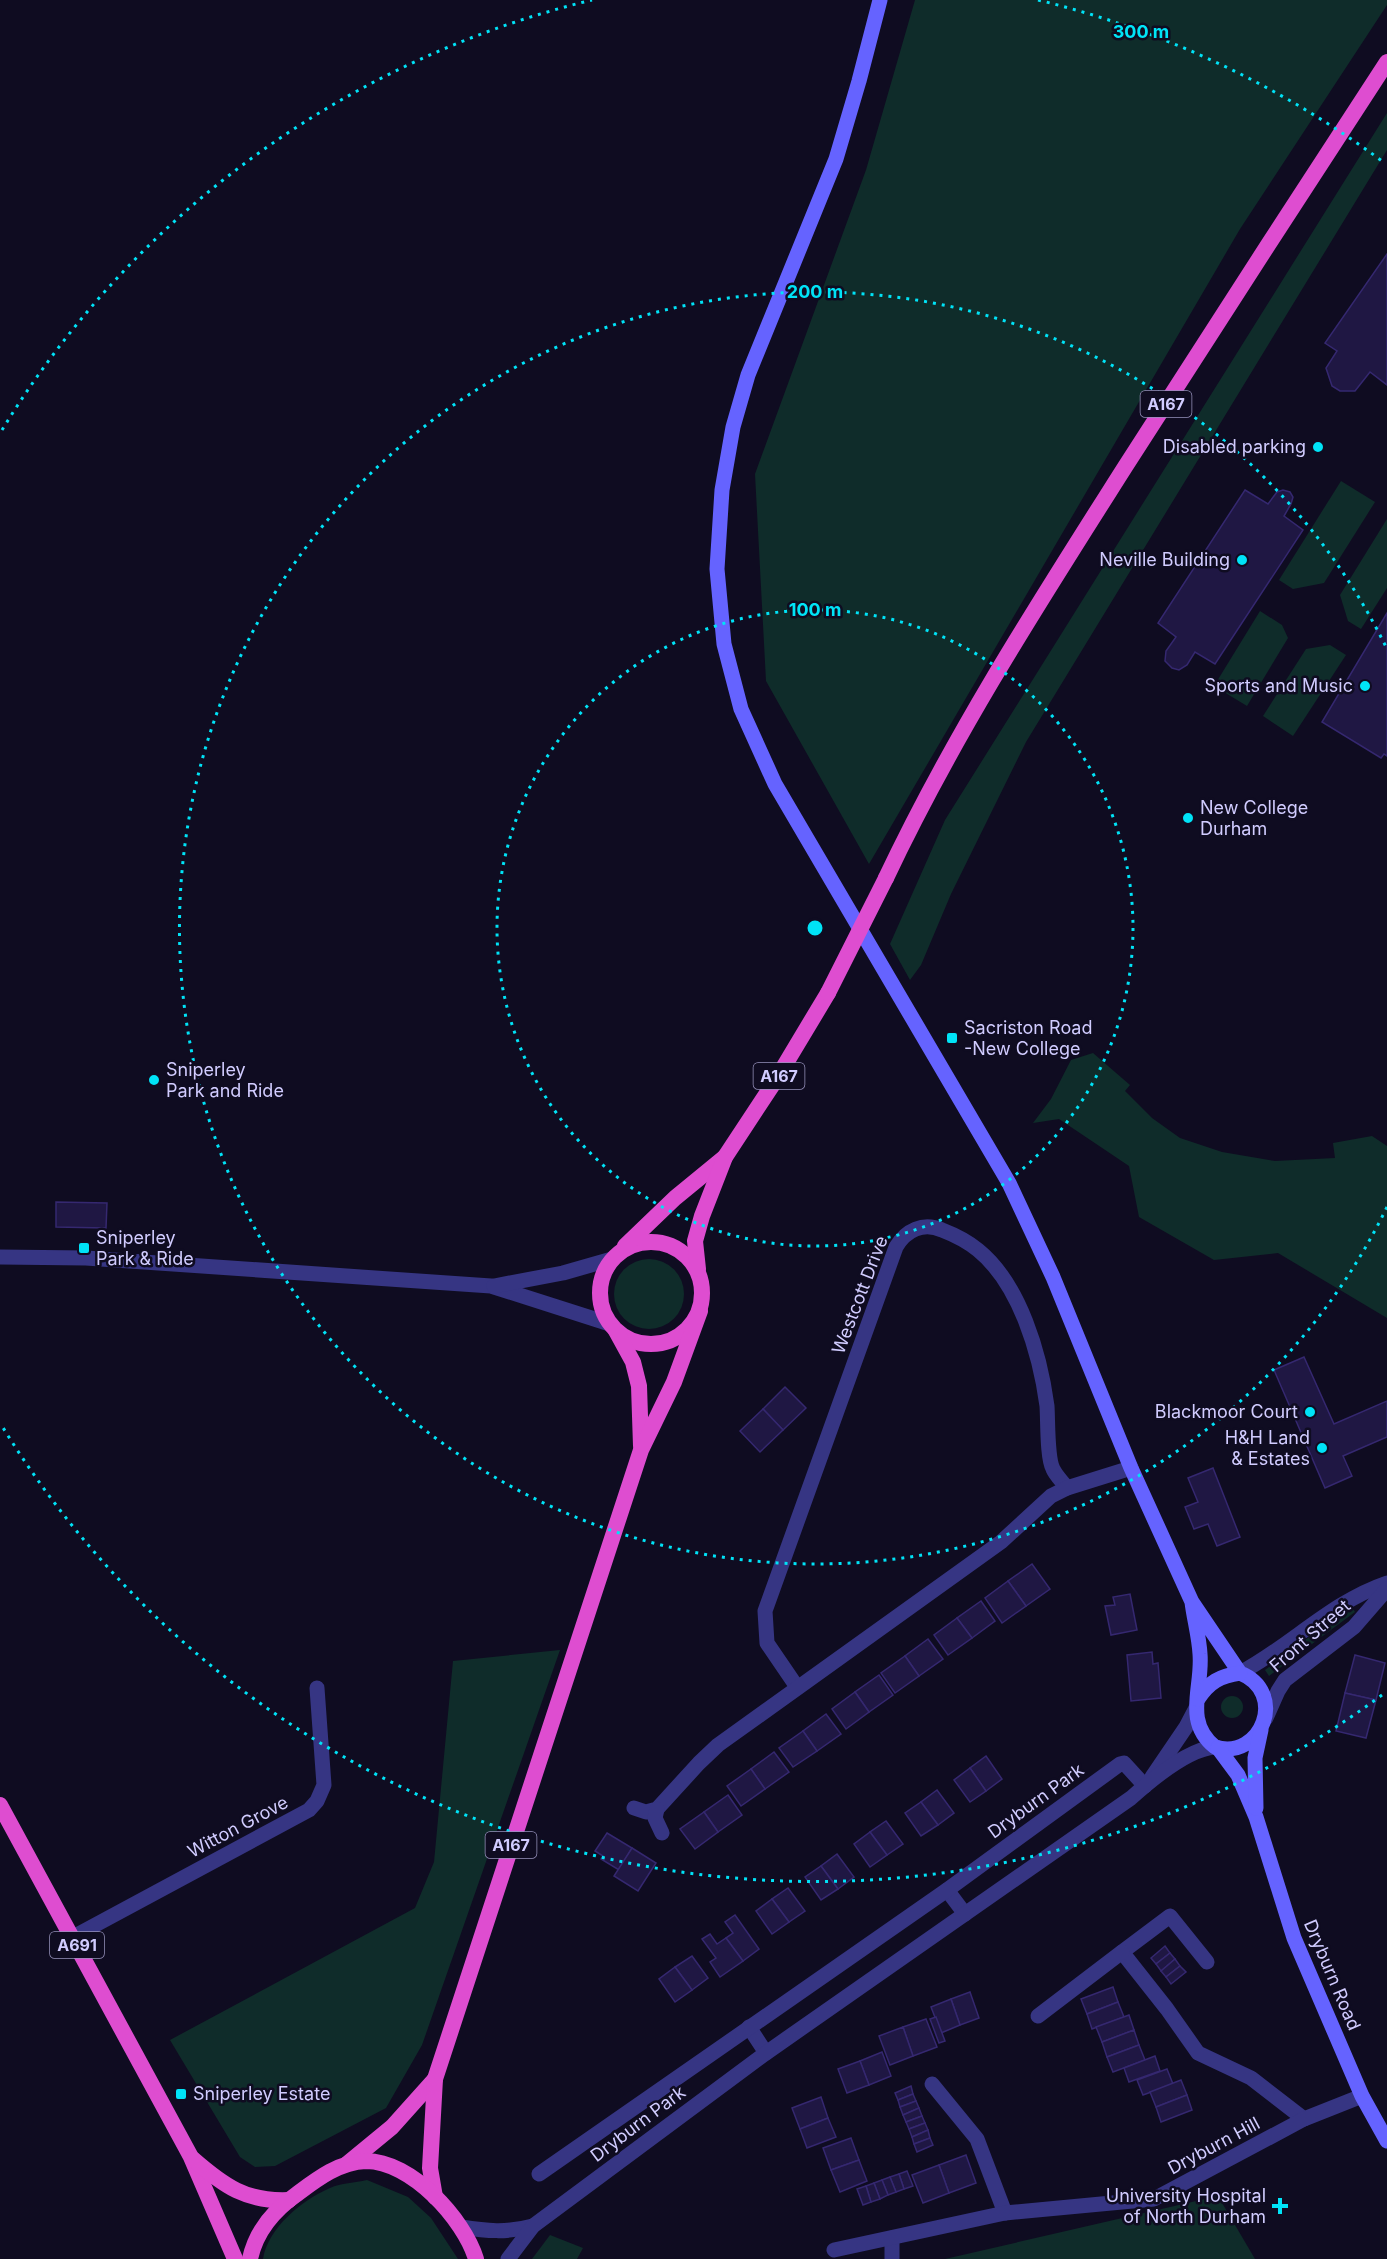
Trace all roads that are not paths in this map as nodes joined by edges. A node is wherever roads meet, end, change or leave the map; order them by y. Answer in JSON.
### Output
{"nodes":[{"id":1,"x":880,"y":0,"type":"edge"},
{"id":2,"x":1387,"y":62,"type":"edge"},
{"id":3,"x":725,"y":1157,"type":"junction"},
{"id":4,"x":615,"y":1256,"type":"junction"},
{"id":5,"x":0,"y":1257,"type":"edge"},
{"id":6,"x":699,"y":1275,"type":"junction"},
{"id":7,"x":491,"y":1286,"type":"junction"},
{"id":8,"x":700,"y":1311,"type":"junction"},
{"id":9,"x":613,"y":1327,"type":"junction"},
{"id":10,"x":641,"y":1450,"type":"junction"},
{"id":11,"x":1131,"y":1468,"type":"junction"},
{"id":12,"x":1067,"y":1488,"type":"junction"},
{"id":13,"x":1387,"y":1583,"type":"edge"},
{"id":14,"x":1387,"y":1589,"type":"edge"},
{"id":15,"x":1192,"y":1602,"type":"junction"},
{"id":16,"x":1240,"y":1673,"type":"junction"},
{"id":17,"x":797,"y":1687,"type":"junction"},
{"id":18,"x":317,"y":1688,"type":"dead end"},
{"id":19,"x":1197,"y":1704,"type":"junction"},
{"id":20,"x":1264,"y":1723,"type":"junction"},
{"id":21,"x":1217,"y":1747,"type":"junction"},
{"id":22,"x":1147,"y":1784,"type":"junction"},
{"id":23,"x":0,"y":1805,"type":"edge"},
{"id":24,"x":634,"y":1808,"type":"dead end"},
{"id":25,"x":657,"y":1809,"type":"junction"},
{"id":26,"x":1256,"y":1816,"type":"junction"},
{"id":27,"x":662,"y":1833,"type":"dead end"},
{"id":28,"x":947,"y":1890,"type":"junction"},
{"id":29,"x":965,"y":1914,"type":"junction"},
{"id":30,"x":73,"y":1937,"type":"junction"},
{"id":31,"x":1122,"y":1952,"type":"junction"},
{"id":32,"x":1207,"y":1962,"type":"dead end"},
{"id":33,"x":1038,"y":2016,"type":"dead end"},
{"id":34,"x":749,"y":2027,"type":"junction"},
{"id":35,"x":766,"y":2053,"type":"junction"},
{"id":36,"x":435,"y":2079,"type":"junction"},
{"id":37,"x":932,"y":2084,"type":"dead end"},
{"id":38,"x":1362,"y":2096,"type":"junction"},
{"id":39,"x":1304,"y":2119,"type":"junction"},
{"id":40,"x":1387,"y":2141,"type":"edge"},
{"id":41,"x":190,"y":2157,"type":"junction"},
{"id":42,"x":346,"y":2164,"type":"junction"},
{"id":43,"x":539,"y":2174,"type":"dead end"},
{"id":44,"x":435,"y":2197,"type":"junction"},
{"id":45,"x":289,"y":2200,"type":"junction"},
{"id":46,"x":1005,"y":2213,"type":"junction"},
{"id":47,"x":533,"y":2226,"type":"junction"},
{"id":48,"x":461,"y":2227,"type":"junction"},
{"id":49,"x":892,"y":2238,"type":"junction"},
{"id":50,"x":834,"y":2250,"type":"dead end"},
{"id":51,"x":235,"y":2259,"type":"edge"},
{"id":52,"x":250,"y":2259,"type":"edge"},
{"id":53,"x":476,"y":2259,"type":"edge"},
{"id":54,"x":508,"y":2259,"type":"edge"},
{"id":55,"x":892,"y":2259,"type":"edge"}],
"edges":[{"from":1,"to":11,"type":"main road"},
{"from":2,"to":3,"type":"highway","number":"A167","bridge":true},
{"from":3,"to":4,"type":"highway","number":"A167"},
{"from":3,"to":6,"type":"highway","number":"A167"},
{"from":4,"to":6,"type":"highway"},
{"from":4,"to":7,"type":"street"},
{"from":4,"to":9,"type":"highway"},
{"from":5,"to":7,"type":"street"},
{"from":6,"to":8,"type":"highway"},
{"from":7,"to":9,"type":"street"},
{"from":8,"to":9,"type":"highway"},
{"from":8,"to":10,"type":"highway","number":"A167"},
{"from":9,"to":10,"type":"highway","number":"A167"},
{"from":10,"to":36,"type":"highway","number":"A167"},
{"from":11,"to":12,"type":"street"},
{"from":11,"to":15,"type":"main road"},
{"from":12,"to":17,"type":"street"},
{"from":12,"to":17,"type":"street","name":"Westcott Drive"},
{"from":13,"to":16,"type":"street","name":"Front Street"},
{"from":14,"to":20,"type":"street","name":"Front Street"},
{"from":15,"to":16,"type":"main road"},
{"from":15,"to":19,"type":"main road"},
{"from":16,"to":19,"type":"main road"},
{"from":16,"to":20,"type":"main road"},
{"from":17,"to":25,"type":"street"},
{"from":18,"to":30,"type":"street","name":"Witton Grove"},
{"from":19,"to":21,"type":"main road"},
{"from":19,"to":22,"type":"street","name":"Dryburn Park"},
{"from":20,"to":21,"type":"main road"},
{"from":20,"to":26,"type":"main road","name":"Dryburn Road"},
{"from":21,"to":22,"type":"street","name":"Dryburn Park"},
{"from":21,"to":26,"type":"main road","name":"Dryburn Road"},
{"from":22,"to":28,"type":"street","name":"Dryburn Park"},
{"from":22,"to":29,"type":"street","name":"Dryburn Park"},
{"from":23,"to":30,"type":"highway","number":"A691"},
{"from":24,"to":25,"type":"street"},
{"from":25,"to":27,"type":"street"},
{"from":26,"to":38,"type":"main road","name":"Dryburn Road"},
{"from":28,"to":29,"type":"street"},
{"from":28,"to":34,"type":"street","name":"Dryburn Park"},
{"from":29,"to":35,"type":"street","name":"Dryburn Park"},
{"from":30,"to":41,"type":"highway","number":"A691"},
{"from":31,"to":32,"type":"street"},
{"from":31,"to":33,"type":"street"},
{"from":31,"to":39,"type":"street"},
{"from":34,"to":35,"type":"street"},
{"from":34,"to":43,"type":"street","name":"Dryburn Park"},
{"from":35,"to":47,"type":"street","name":"Dryburn Park"},
{"from":36,"to":42,"type":"highway","number":"A167"},
{"from":36,"to":44,"type":"highway","number":"A167"},
{"from":37,"to":46,"type":"street"},
{"from":38,"to":39,"type":"street","name":"Dryburn Hill"},
{"from":38,"to":40,"type":"main road","name":"Dryburn Road"},
{"from":39,"to":46,"type":"street","name":"Dryburn Hill"},
{"from":41,"to":45,"type":"highway","number":"A691"},
{"from":41,"to":51,"type":"highway","number":"A691"},
{"from":42,"to":44,"type":"highway","number":"A167"},
{"from":42,"to":45,"type":"highway","number":"A167"},
{"from":44,"to":48,"type":"highway","number":"A167"},
{"from":45,"to":52,"type":"highway","number":"A167"},
{"from":46,"to":49,"type":"street","name":"Dryburn Hill"},
{"from":47,"to":48,"type":"street","name":"Dryburn Park"},
{"from":47,"to":54,"type":"street","name":"Dryburn Park"},
{"from":48,"to":53,"type":"highway","number":"A167"},
{"from":49,"to":50,"type":"street","name":"Dryburn Hill"},
{"from":49,"to":55,"type":"street"}]}
